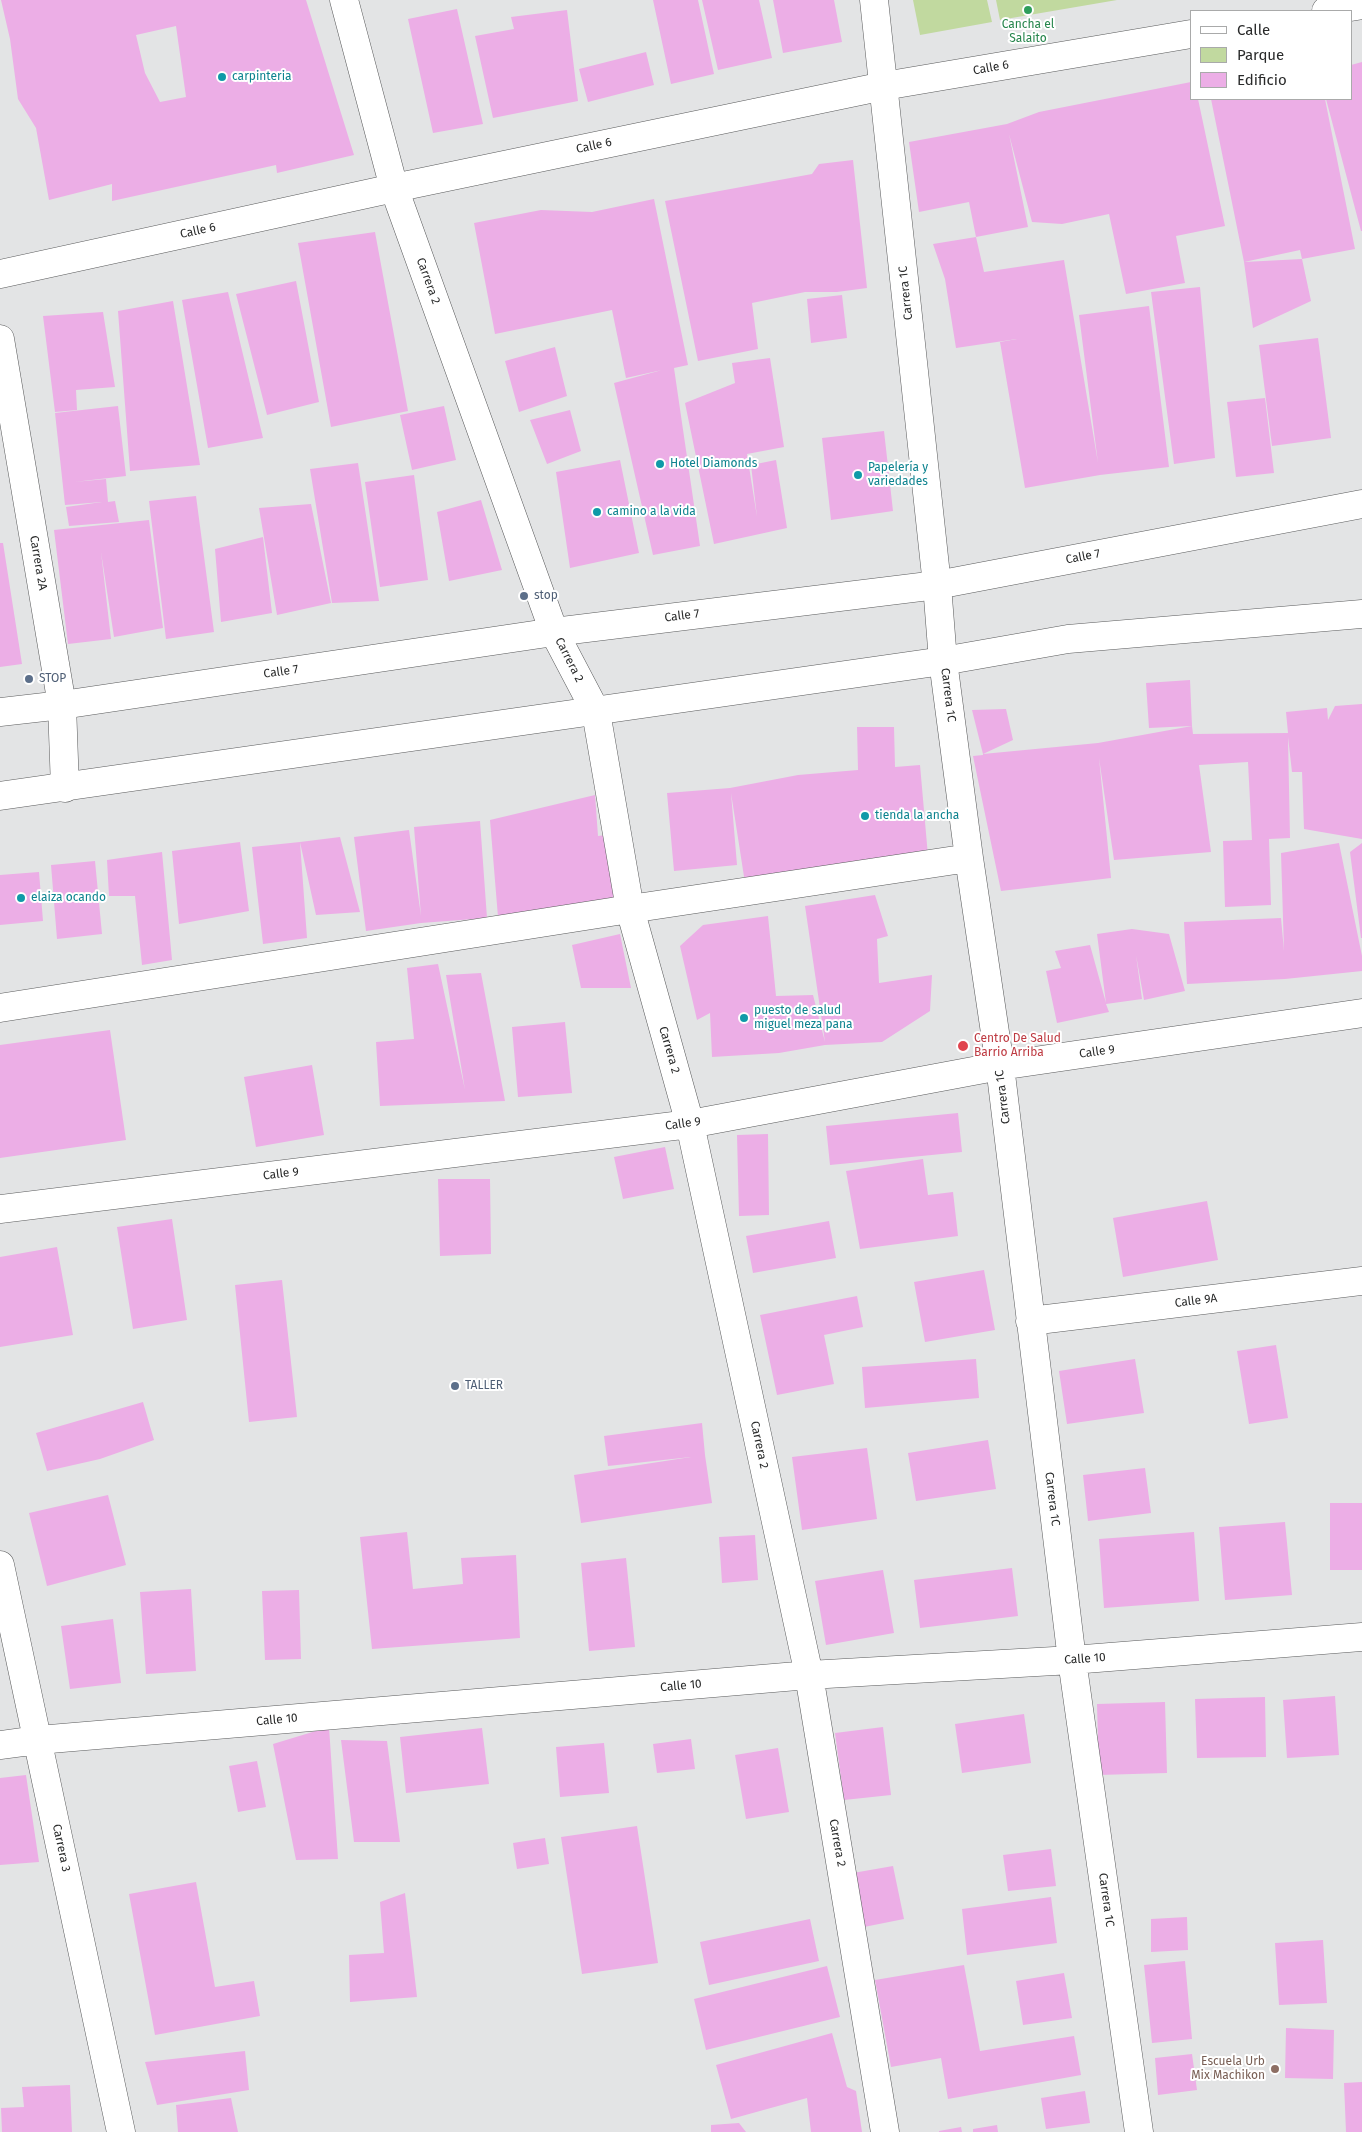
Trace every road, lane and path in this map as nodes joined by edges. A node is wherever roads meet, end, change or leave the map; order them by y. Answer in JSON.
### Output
{"nodes":[{"id":1,"x":344,"y":0,"type":"edge"},
{"id":2,"x":874,"y":0,"type":"edge"},
{"id":3,"x":1362,"y":5,"type":"edge"},
{"id":4,"x":1332,"y":10,"type":"edge"},
{"id":5,"x":1190,"y":34,"type":"edge"},
{"id":6,"x":884,"y":86,"type":"junction"},
{"id":7,"x":394,"y":188,"type":"junction"},
{"id":8,"x":0,"y":274,"type":"edge"},
{"id":9,"x":0,"y":339,"type":"edge"},
{"id":10,"x":1362,"y":504,"type":"edge"},
{"id":11,"x":937,"y":585,"type":"junction"},
{"id":12,"x":1362,"y":614,"type":"edge"},
{"id":13,"x":554,"y":632,"type":"junction"},
{"id":14,"x":943,"y":661,"type":"junction"},
{"id":15,"x":62,"y":704,"type":"junction"},
{"id":16,"x":0,"y":712,"type":"edge"},
{"id":17,"x":596,"y":712,"type":"junction"},
{"id":18,"x":65,"y":788,"type":"junction"},
{"id":19,"x":0,"y":796,"type":"edge"},
{"id":20,"x":969,"y":858,"type":"junction"},
{"id":21,"x":630,"y":909,"type":"junction"},
{"id":22,"x":0,"y":1008,"type":"edge"},
{"id":23,"x":1362,"y":1012,"type":"edge"},
{"id":24,"x":1000,"y":1066,"type":"junction"},
{"id":25,"x":690,"y":1124,"type":"junction"},
{"id":26,"x":0,"y":1209,"type":"edge"},
{"id":27,"x":1362,"y":1282,"type":"edge"},
{"id":28,"x":1030,"y":1321,"type":"junction"},
{"id":29,"x":0,"y":1565,"type":"edge"},
{"id":30,"x":1362,"y":1637,"type":"edge"},
{"id":31,"x":1072,"y":1660,"type":"junction"},
{"id":32,"x":809,"y":1675,"type":"junction"},
{"id":33,"x":38,"y":1740,"type":"junction"},
{"id":34,"x":0,"y":1745,"type":"edge"},
{"id":35,"x":121,"y":2132,"type":"edge"},
{"id":36,"x":885,"y":2132,"type":"edge"},
{"id":37,"x":1139,"y":2132,"type":"edge"}],
"edges":[{"from":1,"to":7,"type":"street","name":"Carrera 2"},
{"from":2,"to":6,"type":"street","name":"Carrera 1C"},
{"from":3,"to":4,"type":"street"},
{"from":5,"to":6,"type":"street","name":"Calle 6"},
{"from":6,"to":7,"type":"street","name":"Calle 6"},
{"from":6,"to":11,"type":"street","name":"Carrera 1C"},
{"from":7,"to":8,"type":"street","name":"Calle 6"},
{"from":7,"to":13,"type":"street","name":"Carrera 2"},
{"from":9,"to":15,"type":"street","name":"Carrera 2A"},
{"from":10,"to":11,"type":"street","name":"Calle 7"},
{"from":11,"to":13,"type":"street","name":"Calle 7"},
{"from":11,"to":14,"type":"street","name":"Carrera 1C"},
{"from":12,"to":14,"type":"street"},
{"from":13,"to":15,"type":"street","name":"Calle 7"},
{"from":13,"to":17,"type":"street","name":"Carrera 2"},
{"from":14,"to":17,"type":"street"},
{"from":14,"to":20,"type":"street","name":"Carrera 1C"},
{"from":15,"to":16,"type":"street","name":"Calle 7"},
{"from":15,"to":18,"type":"street","name":"Carrera 2A"},
{"from":17,"to":18,"type":"street"},
{"from":17,"to":21,"type":"street","name":"Carrera 2"},
{"from":18,"to":19,"type":"street"},
{"from":20,"to":21,"type":"street"},
{"from":20,"to":24,"type":"street","name":"Carrera 1C"},
{"from":21,"to":22,"type":"street"},
{"from":21,"to":25,"type":"street","name":"Carrera 2"},
{"from":23,"to":24,"type":"street","name":"Calle 9"},
{"from":24,"to":25,"type":"street","name":"Calle 9"},
{"from":24,"to":28,"type":"street","name":"Carrera 1C"},
{"from":25,"to":26,"type":"street","name":"Calle 9"},
{"from":25,"to":32,"type":"street","name":"Carrera 2"},
{"from":27,"to":28,"type":"street","name":"Calle 9A"},
{"from":28,"to":31,"type":"street","name":"Carrera 1C"},
{"from":29,"to":33,"type":"street","name":"Carrera 3"},
{"from":30,"to":31,"type":"street","name":"Calle 10"},
{"from":31,"to":32,"type":"street","name":"Calle 10"},
{"from":31,"to":37,"type":"street","name":"Carrera 1C"},
{"from":32,"to":33,"type":"street","name":"Calle 10"},
{"from":32,"to":36,"type":"street","name":"Carrera 2"},
{"from":33,"to":34,"type":"street","name":"Calle 10"},
{"from":33,"to":35,"type":"street","name":"Carrera 3"}]}
